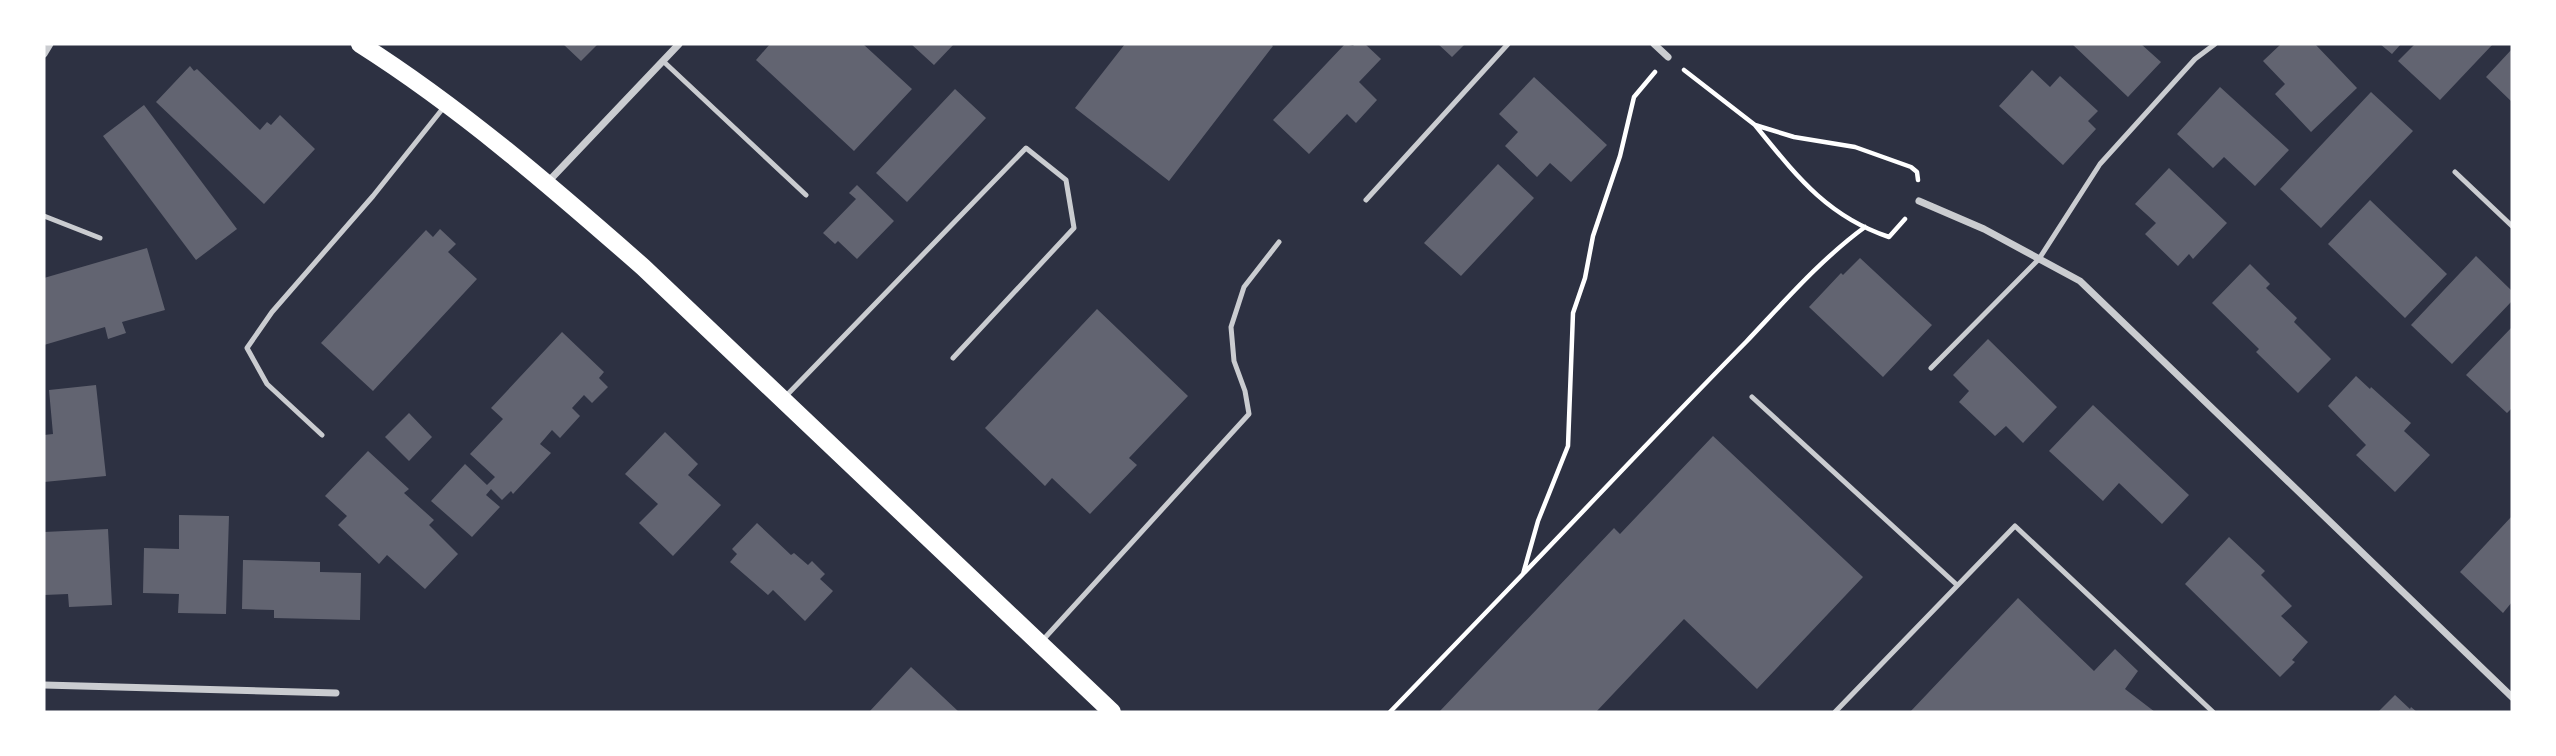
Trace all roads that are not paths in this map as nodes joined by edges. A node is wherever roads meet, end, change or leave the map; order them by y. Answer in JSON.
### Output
{"nodes":[{"id":1,"x":50,"y":44,"type":"edge"},
{"id":2,"x":360,"y":44,"type":"edge"},
{"id":3,"x":679,"y":44,"type":"edge"},
{"id":4,"x":1508,"y":44,"type":"edge"},
{"id":5,"x":1654,"y":44,"type":"edge"},
{"id":6,"x":2215,"y":44,"type":"edge"},
{"id":7,"x":44,"y":54,"type":"edge"},
{"id":8,"x":1668,"y":57,"type":"road end"},
{"id":9,"x":663,"y":61,"type":"junction"},
{"id":10,"x":446,"y":105,"type":"junction"},
{"id":11,"x":2455,"y":172,"type":"dead end"},
{"id":12,"x":546,"y":184,"type":"junction"},
{"id":13,"x":806,"y":194,"type":"dead end"},
{"id":14,"x":1366,"y":200,"type":"dead end"},
{"id":15,"x":1919,"y":201,"type":"road end"},
{"id":16,"x":44,"y":216,"type":"edge"},
{"id":17,"x":2512,"y":226,"type":"edge"},
{"id":18,"x":100,"y":238,"type":"dead end"},
{"id":19,"x":1279,"y":242,"type":"dead end"},
{"id":20,"x":2039,"y":259,"type":"junction"},
{"id":21,"x":953,"y":358,"type":"dead end"},
{"id":22,"x":1931,"y":368,"type":"dead end"},
{"id":23,"x":1752,"y":397,"type":"dead end"},
{"id":24,"x":783,"y":400,"type":"junction"},
{"id":25,"x":322,"y":435,"type":"dead end"},
{"id":26,"x":1957,"y":585,"type":"junction"},
{"id":27,"x":1040,"y":644,"type":"junction"},
{"id":28,"x":44,"y":685,"type":"edge"},
{"id":29,"x":336,"y":693,"type":"dead end"},
{"id":30,"x":2512,"y":697,"type":"edge"},
{"id":31,"x":1112,"y":712,"type":"edge"},
{"id":32,"x":1835,"y":712,"type":"edge"},
{"id":33,"x":2213,"y":712,"type":"edge"}],
"edges":[{"from":1,"to":7,"type":"street"},
{"from":2,"to":10,"type":"main road"},
{"from":3,"to":9,"type":"street"},
{"from":4,"to":14,"type":"lane"},
{"from":5,"to":8,"type":"street"},
{"from":6,"to":20,"type":"lane"},
{"from":9,"to":12,"type":"street"},
{"from":9,"to":13,"type":"lane"},
{"from":10,"to":12,"type":"main road"},
{"from":10,"to":25,"type":"lane"},
{"from":11,"to":17,"type":"lane"},
{"from":12,"to":24,"type":"main road"},
{"from":15,"to":20,"type":"street"},
{"from":16,"to":18,"type":"lane"},
{"from":19,"to":27,"type":"lane"},
{"from":20,"to":22,"type":"lane"},
{"from":20,"to":30,"type":"street"},
{"from":21,"to":24,"type":"lane"},
{"from":23,"to":26,"type":"lane"},
{"from":24,"to":27,"type":"main road"},
{"from":26,"to":32,"type":"lane"},
{"from":26,"to":33,"type":"lane"},
{"from":27,"to":31,"type":"main road"},
{"from":28,"to":29,"type":"street"}]}
